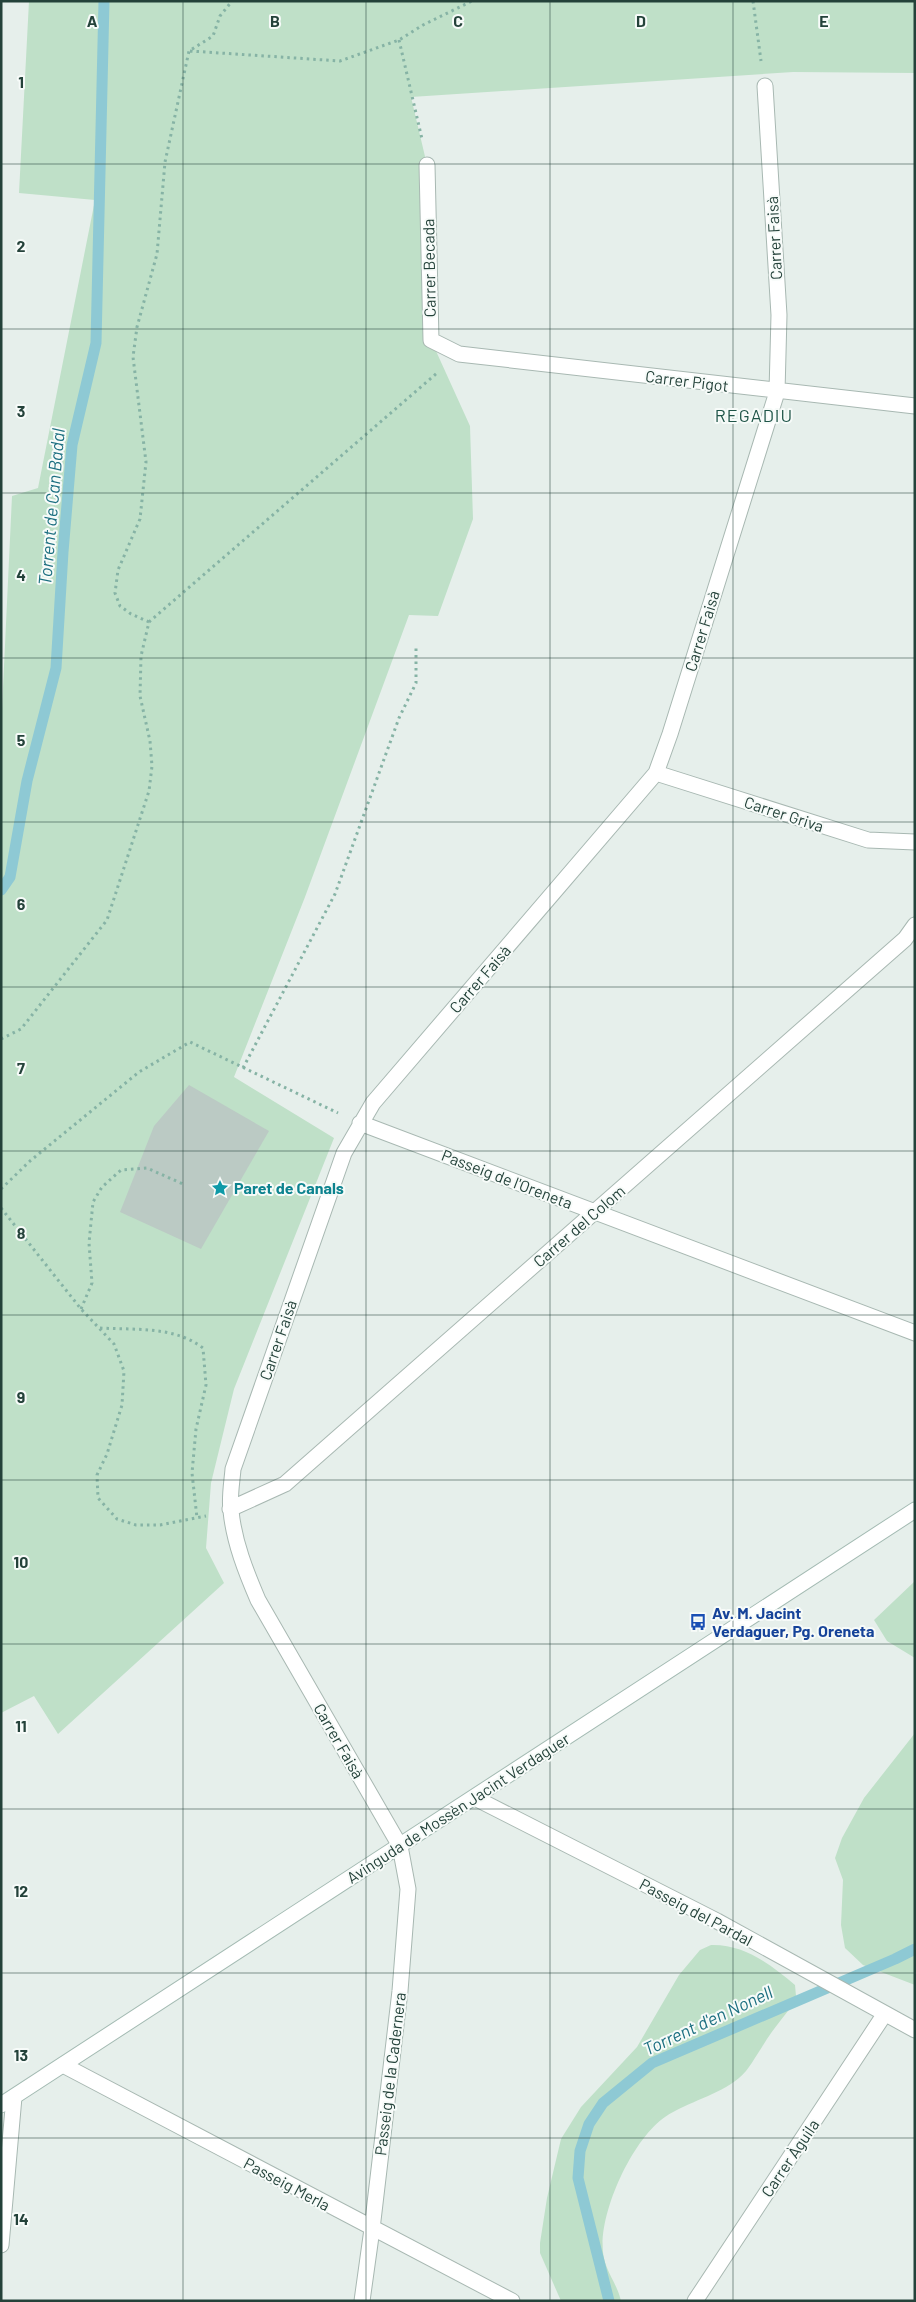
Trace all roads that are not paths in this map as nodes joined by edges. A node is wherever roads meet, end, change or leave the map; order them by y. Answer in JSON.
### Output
{"nodes":[{"id":1,"x":765,"y":86,"type":"road end"},
{"id":2,"x":428,"y":165,"type":"road end"},
{"id":3,"x":459,"y":354,"type":"joint"},
{"id":4,"x":777,"y":392,"type":"junction"},
{"id":5,"x":915,"y":406,"type":"edge"},
{"id":6,"x":656,"y":773,"type":"junction"},
{"id":7,"x":915,"y":842,"type":"edge"},
{"id":8,"x":915,"y":926,"type":"edge"},
{"id":9,"x":360,"y":1123,"type":"junction"},
{"id":10,"x":595,"y":1212,"type":"junction"},
{"id":11,"x":915,"y":1333,"type":"edge"},
{"id":12,"x":230,"y":1509,"type":"junction"},
{"id":13,"x":915,"y":1510,"type":"edge"},
{"id":14,"x":475,"y":1798,"type":"junction"},
{"id":15,"x":400,"y":1846,"type":"junction"},
{"id":16,"x":884,"y":2015,"type":"junction"},
{"id":17,"x":915,"y":2030,"type":"edge"},
{"id":18,"x":63,"y":2065,"type":"junction"},
{"id":19,"x":7,"y":2101,"type":"edge"},
{"id":20,"x":372,"y":2229,"type":"junction"},
{"id":21,"x":1,"y":2245,"type":"edge"},
{"id":22,"x":362,"y":2301,"type":"edge"},
{"id":23,"x":512,"y":2301,"type":"edge"},
{"id":24,"x":695,"y":2301,"type":"edge"}],
"edges":[{"from":1,"to":4,"type":"street","name":"Carrer Faisà"},
{"from":2,"to":3,"type":"street","name":"Carrer Becada"},
{"from":3,"to":4,"type":"street","name":"Carrer Pigot"},
{"from":4,"to":5,"type":"street","name":"Carrer Pigot"},
{"from":4,"to":6,"type":"street","name":"Carrer Faisà"},
{"from":6,"to":7,"type":"street","name":"Carrer Griva"},
{"from":6,"to":9,"type":"street","name":"Carrer Faisà"},
{"from":8,"to":10,"type":"street","name":"Carrer del Colom"},
{"from":9,"to":10,"type":"street","name":"Passeig de l'Oreneta"},
{"from":9,"to":12,"type":"street","name":"Carrer Faisà"},
{"from":10,"to":11,"type":"street","name":"Passeig de l'Oreneta"},
{"from":10,"to":12,"type":"street","name":"Carrer del Colom"},
{"from":12,"to":15,"type":"street","name":"Carrer Faisà"},
{"from":13,"to":14,"type":"street","name":"Avinguda de Mossèn Jacint Verdaguer"},
{"from":14,"to":15,"type":"street","name":"Avinguda de Mossèn Jacint Verdaguer"},
{"from":14,"to":16,"type":"street","name":"Passeig del Pardal"},
{"from":15,"to":18,"type":"street","name":"Avinguda de Mossèn Jacint Verdaguer"},
{"from":15,"to":20,"type":"street","name":"Passeig de la Cadernera"},
{"from":16,"to":17,"type":"street","name":"Passeig del Pardal"},
{"from":16,"to":24,"type":"street","name":"Carrer Àguila"},
{"from":18,"to":19,"type":"street","name":"Avinguda de Mossèn Jacint Verdaguer"},
{"from":18,"to":20,"type":"street","name":"Passeig Merla"},
{"from":19,"to":21,"type":"street"},
{"from":20,"to":22,"type":"street","name":"Passeig de la Cadernera"},
{"from":20,"to":23,"type":"street","name":"Passeig Merla"}]}
